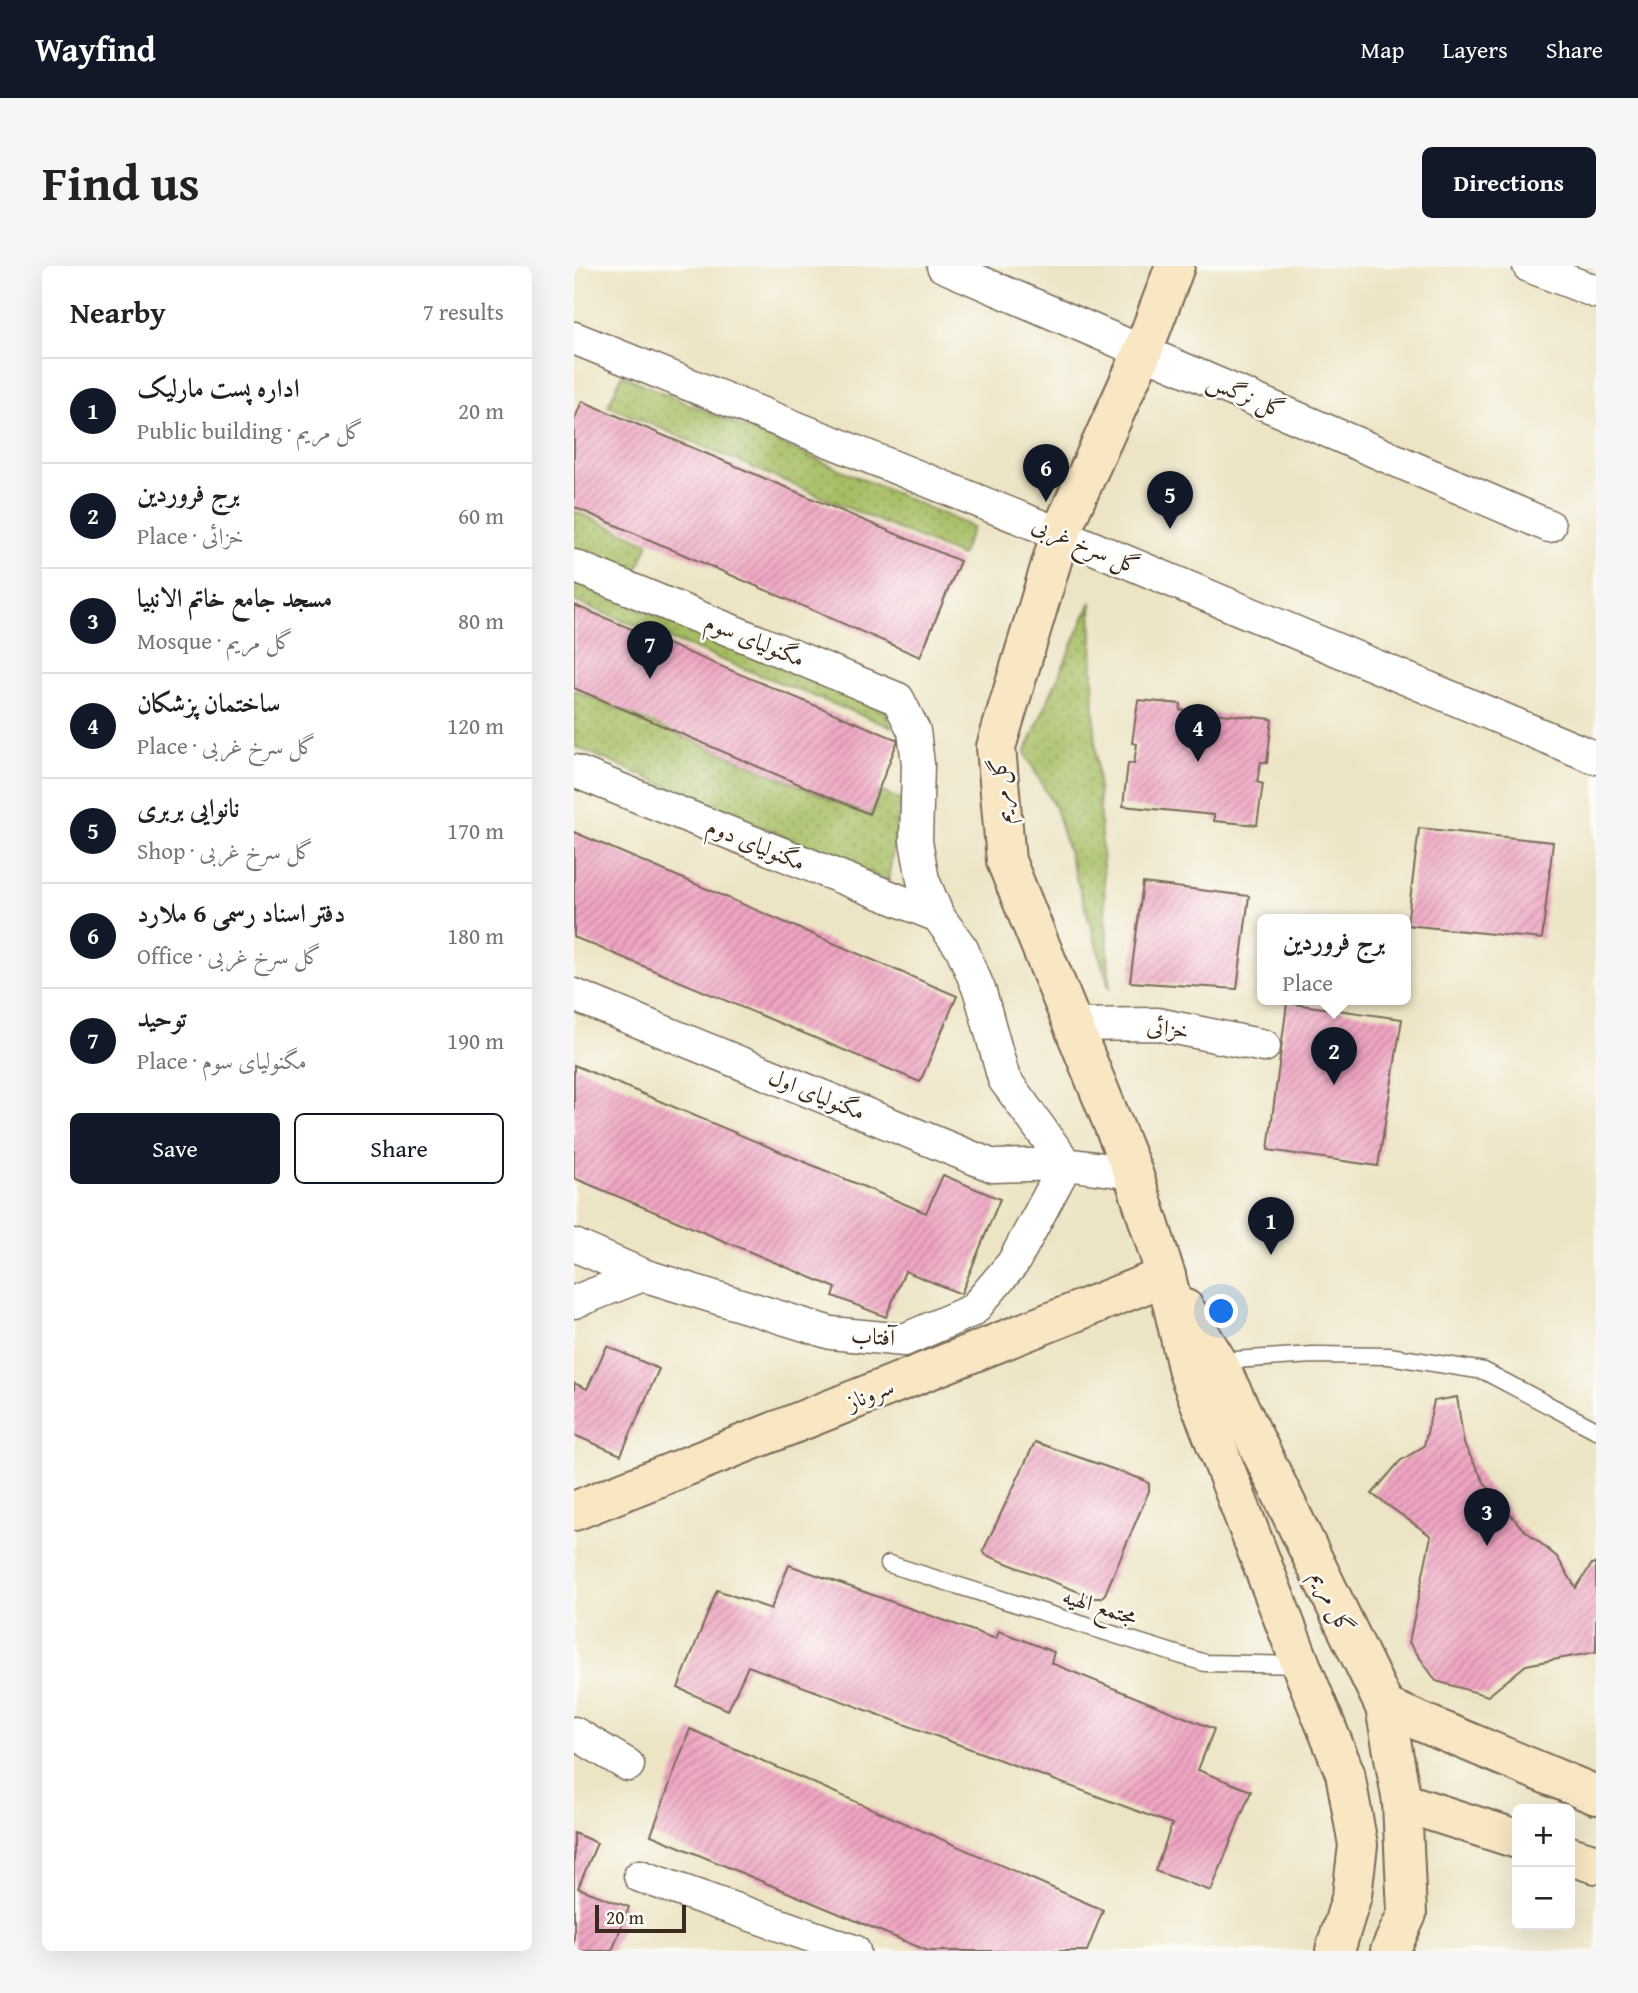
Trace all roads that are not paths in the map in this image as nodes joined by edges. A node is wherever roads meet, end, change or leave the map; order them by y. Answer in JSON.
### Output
{"nodes":[{"id":1,"x":943,"y":266,"type":"edge"},
{"id":2,"x":1175,"y":266,"type":"edge"},
{"id":3,"x":1529,"y":266,"type":"edge"},
{"id":4,"x":1596,"y":292,"type":"edge"},
{"id":5,"x":574,"y":338,"type":"edge"},
{"id":6,"x":1143,"y":351,"type":"junction"},
{"id":7,"x":1549,"y":526,"type":"dead end"},
{"id":8,"x":1060,"y":534,"type":"junction"},
{"id":9,"x":574,"y":566,"type":"edge"},
{"id":10,"x":1596,"y":758,"type":"edge"},
{"id":11,"x":574,"y":771,"type":"edge"},
{"id":12,"x":938,"y":916,"type":"junction"},
{"id":13,"x":574,"y":995,"type":"edge"},
{"id":14,"x":1071,"y":1025,"type":"junction"},
{"id":15,"x":1264,"y":1046,"type":"dead end"},
{"id":16,"x":1066,"y":1164,"type":"junction"},
{"id":17,"x":1133,"y":1173,"type":"junction"},
{"id":18,"x":574,"y":1245,"type":"edge"},
{"id":19,"x":643,"y":1275,"type":"junction"},
{"id":20,"x":1166,"y":1276,"type":"junction"},
{"id":21,"x":574,"y":1302,"type":"edge"},
{"id":22,"x":1217,"y":1362,"type":"junction"},
{"id":23,"x":1596,"y":1430,"type":"edge"},
{"id":24,"x":574,"y":1511,"type":"edge"},
{"id":25,"x":889,"y":1564,"type":"dead end"},
{"id":26,"x":1300,"y":1665,"type":"junction"},
{"id":27,"x":1384,"y":1707,"type":"junction"},
{"id":28,"x":574,"y":1733,"type":"edge"},
{"id":29,"x":628,"y":1765,"type":"dead end"},
{"id":30,"x":1596,"y":1795,"type":"edge"},
{"id":31,"x":1402,"y":1802,"type":"junction"},
{"id":32,"x":1512,"y":1837,"type":"edge"},
{"id":33,"x":1575,"y":1858,"type":"edge"},
{"id":34,"x":1596,"y":1864,"type":"edge"},
{"id":35,"x":640,"y":1876,"type":"dead end"},
{"id":36,"x":850,"y":1950,"type":"edge"},
{"id":37,"x":1335,"y":1951,"type":"edge"},
{"id":38,"x":1391,"y":1951,"type":"edge"}],
"edges":[{"from":1,"to":6,"type":"street","name":"گل نرگس"},
{"from":2,"to":6,"type":"street","name":"گل مریم"},
{"from":3,"to":4,"type":"street"},
{"from":5,"to":8,"type":"street","name":"گل سرخ غربی"},
{"from":6,"to":7,"type":"street","name":"گل نرگس"},
{"from":6,"to":8,"type":"street","name":"گل مریم"},
{"from":8,"to":10,"type":"street","name":"گل سرخ غربی"},
{"from":8,"to":14,"type":"street","name":"گل مریم"},
{"from":9,"to":12,"type":"street","name":"مگنولیای سوم"},
{"from":11,"to":12,"type":"street","name":"مگنولیای دوم"},
{"from":12,"to":16,"type":"street"},
{"from":13,"to":16,"type":"street","name":"مگنولیای اول"},
{"from":14,"to":15,"type":"street","name":"خزائی"},
{"from":14,"to":17,"type":"street","name":"گل مریم"},
{"from":16,"to":17,"type":"street","name":"مگنولیای اول"},
{"from":16,"to":19,"type":"street","name":"آفتاب"},
{"from":17,"to":20,"type":"street","name":"گل مریم"},
{"from":18,"to":19,"type":"street","name":"آفتاب"},
{"from":19,"to":21,"type":"street"},
{"from":20,"to":22,"type":"street","name":"گل مریم"},
{"from":20,"to":24,"type":"street","name":"سروناز"},
{"from":20,"to":26,"type":"street","name":"گل مریم"},
{"from":22,"to":23,"type":"lane"},
{"from":22,"to":27,"type":"street","name":"گل مریم"},
{"from":25,"to":26,"type":"lane","name":"مجتمع الهیه"},
{"from":26,"to":37,"type":"street","name":"گل مریم"},
{"from":27,"to":30,"type":"street"},
{"from":27,"to":31,"type":"street","name":"گل مریم"},
{"from":28,"to":29,"type":"street"},
{"from":31,"to":32,"type":"street"},
{"from":31,"to":38,"type":"street","name":"گل مریم"},
{"from":33,"to":34,"type":"street"},
{"from":35,"to":36,"type":"street"}]}
